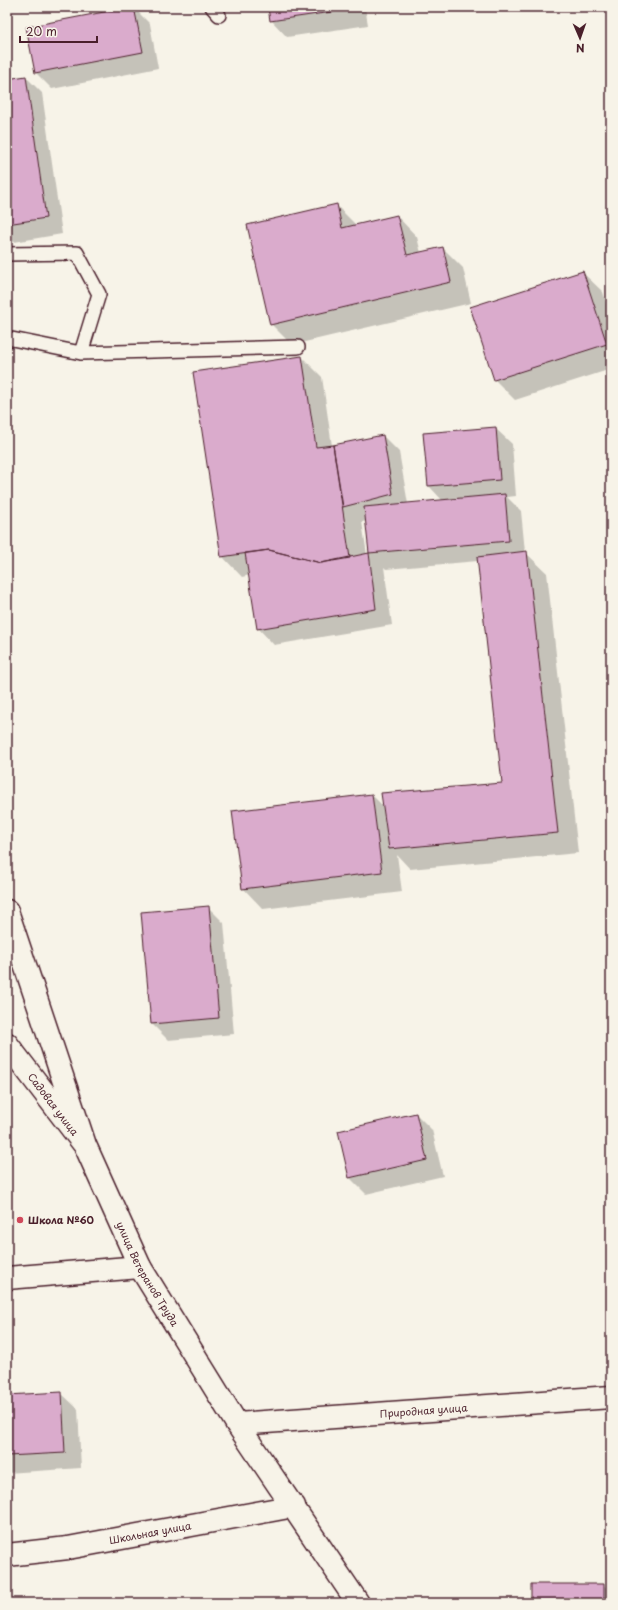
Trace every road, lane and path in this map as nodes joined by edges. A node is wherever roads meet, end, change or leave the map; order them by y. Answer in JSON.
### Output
{"nodes":[{"id":1,"x":7,"y":254,"type":"edge"},
{"id":2,"x":7,"y":338,"type":"edge"},
{"id":3,"x":298,"y":347,"type":"dead end"},
{"id":4,"x":81,"y":353,"type":"junction"},
{"id":5,"x":7,"y":911,"type":"edge"},
{"id":6,"x":7,"y":1044,"type":"edge"},
{"id":7,"x":85,"y":1145,"type":"junction"},
{"id":8,"x":140,"y":1267,"type":"junction"},
{"id":9,"x":7,"y":1278,"type":"edge"},
{"id":10,"x":611,"y":1397,"type":"edge"},
{"id":11,"x":237,"y":1424,"type":"junction"},
{"id":12,"x":294,"y":1506,"type":"junction"},
{"id":13,"x":7,"y":1555,"type":"edge"},
{"id":14,"x":358,"y":1603,"type":"edge"}],
"edges":[{"from":1,"to":4,"type":"lane"},
{"from":2,"to":4,"type":"lane"},
{"from":3,"to":4,"type":"lane"},
{"from":5,"to":7,"type":"street","name":"улица Ветеранов Труда"},
{"from":6,"to":7,"type":"street","name":"Садовая улица"},
{"from":7,"to":8,"type":"street","name":"улица Ветеранов Труда"},
{"from":8,"to":9,"type":"street"},
{"from":8,"to":11,"type":"street","name":"улица Ветеранов Труда"},
{"from":10,"to":11,"type":"street","name":"Природная улица"},
{"from":11,"to":12,"type":"street","name":"улица Ветеранов Труда"},
{"from":12,"to":13,"type":"street","name":"Школьная улица"},
{"from":12,"to":14,"type":"street","name":"улица Ветеранов Труда"}]}
